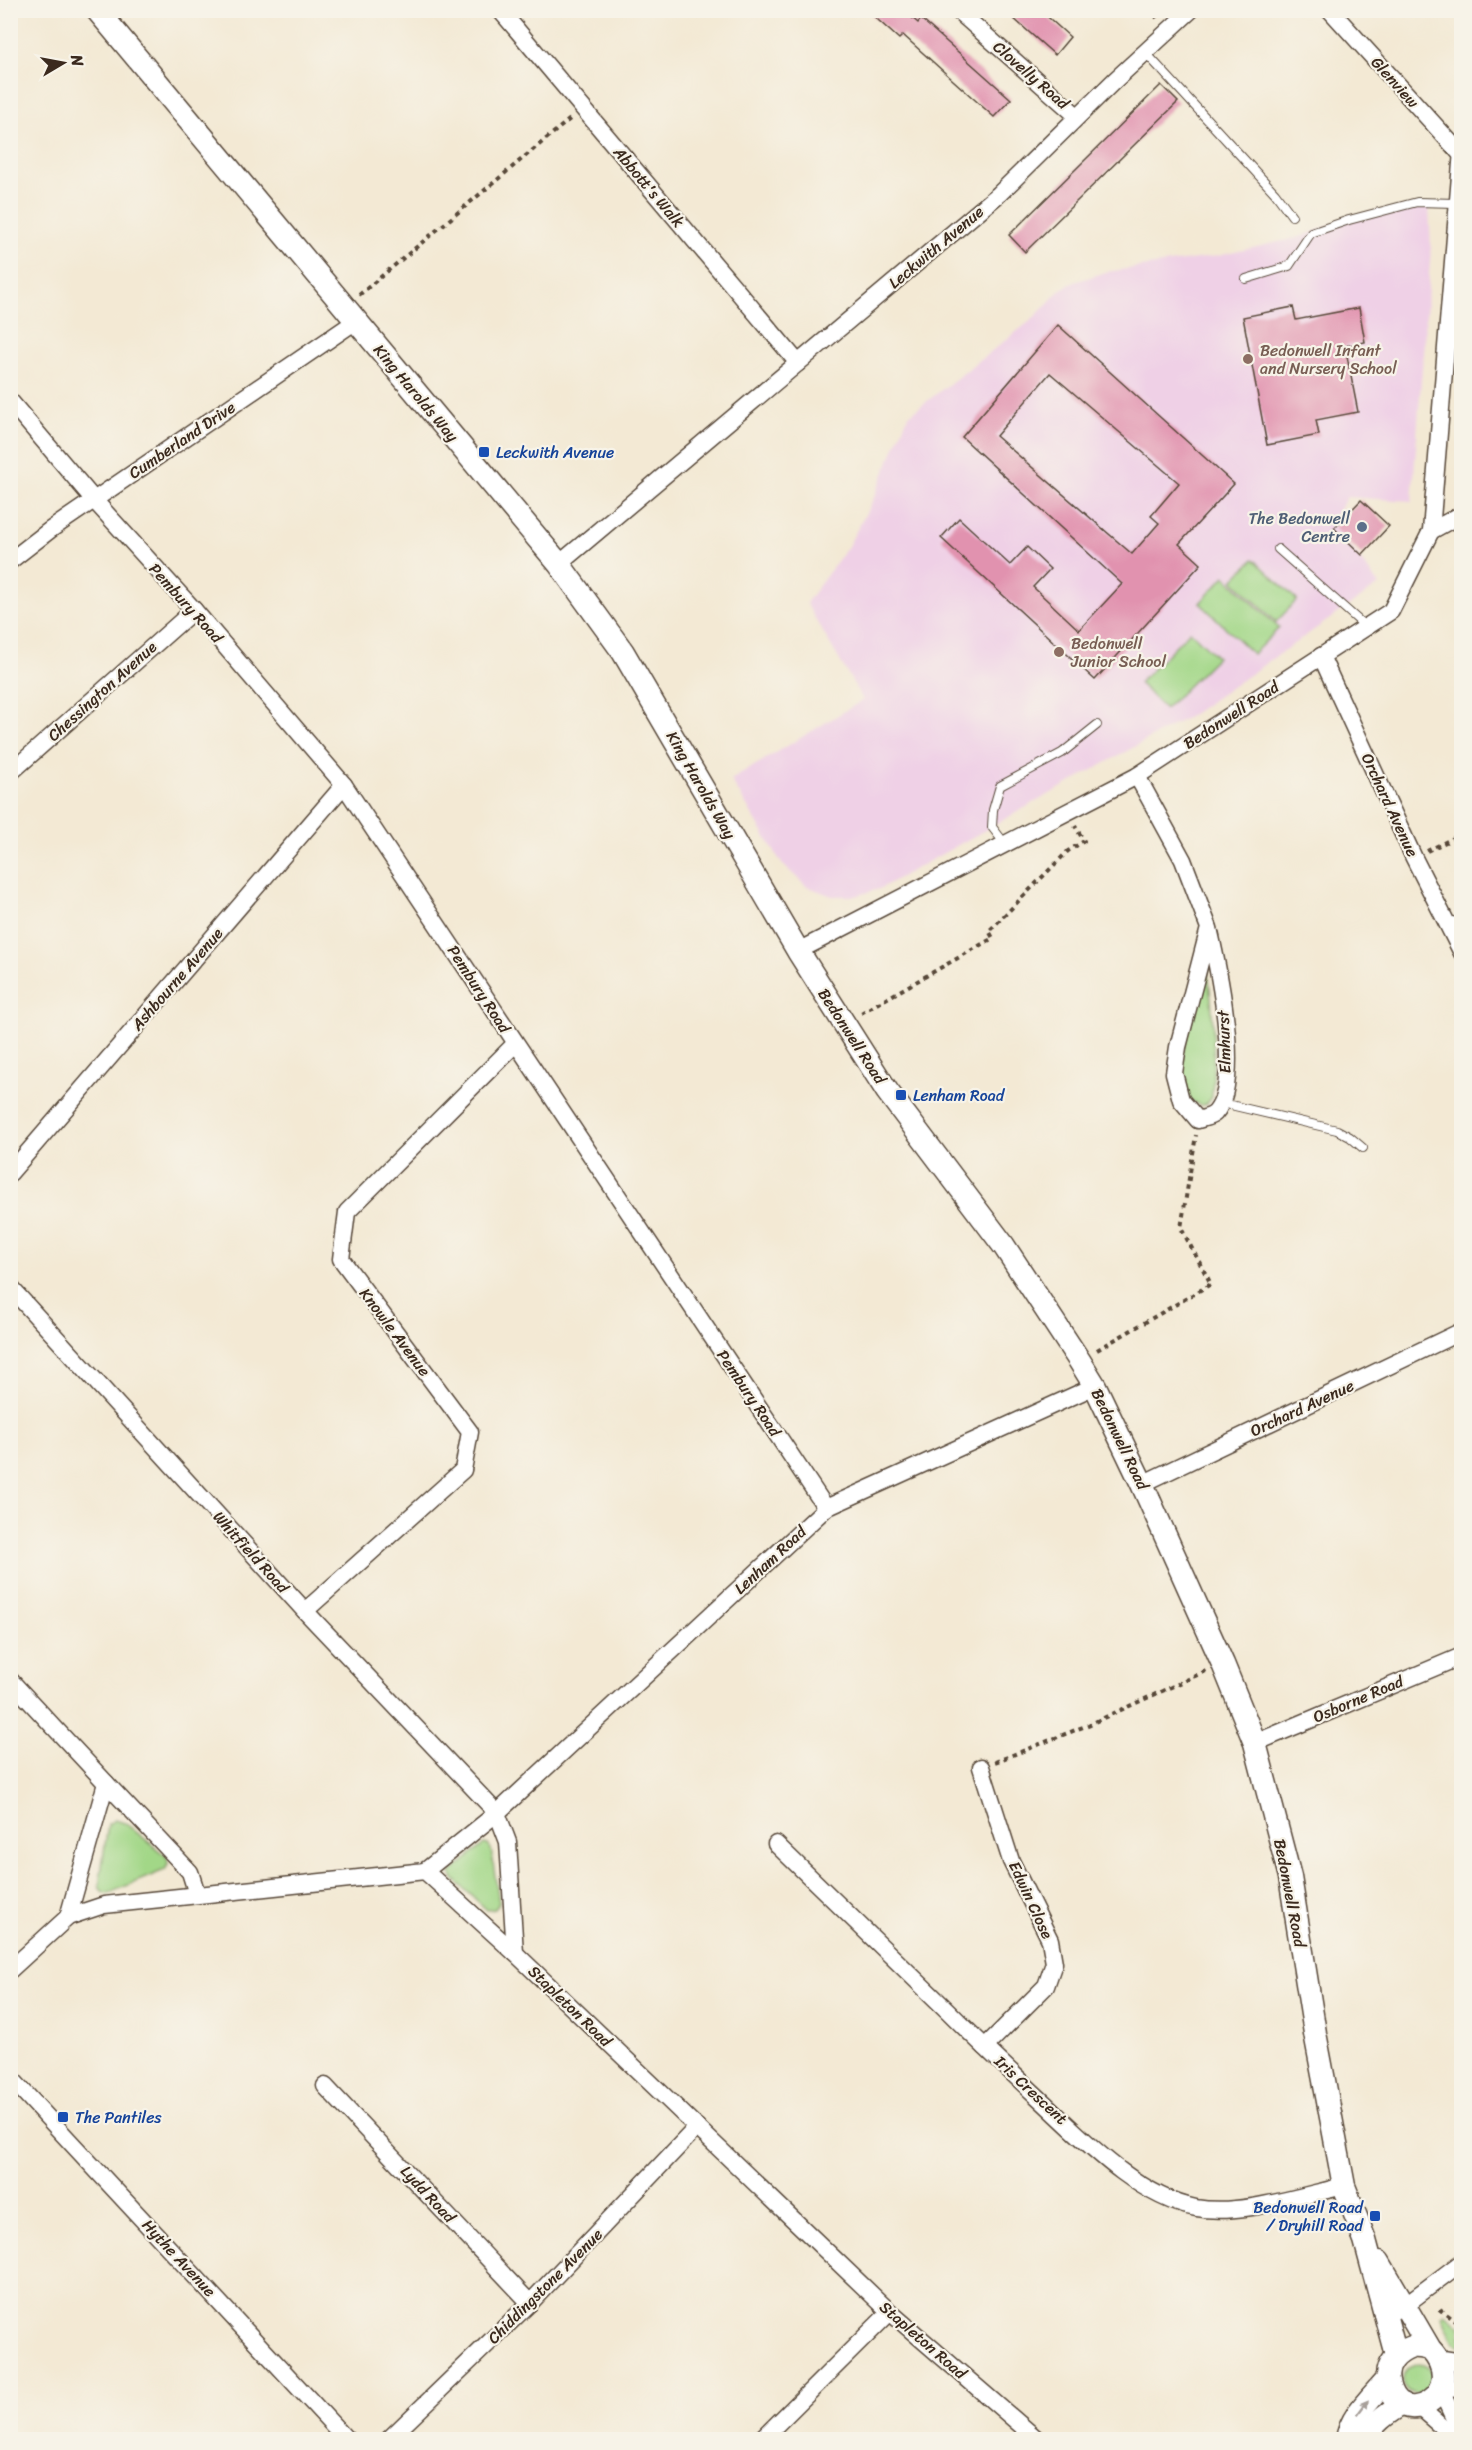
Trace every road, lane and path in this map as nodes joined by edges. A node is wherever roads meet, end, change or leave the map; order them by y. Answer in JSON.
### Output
{"nodes":[{"id":1,"x":97,"y":10,"type":"edge"},
{"id":2,"x":500,"y":10,"type":"edge"},
{"id":3,"x":957,"y":10,"type":"edge"},
{"id":4,"x":1191,"y":10,"type":"edge"},
{"id":5,"x":1330,"y":10,"type":"edge"},
{"id":6,"x":1145,"y":52,"type":"junction"},
{"id":7,"x":583,"y":109,"type":"junction"},
{"id":8,"x":1077,"y":116,"type":"junction"},
{"id":9,"x":1461,"y":152,"type":"edge"},
{"id":10,"x":1456,"y":203,"type":"junction"},
{"id":11,"x":1292,"y":216,"type":"dead end"},
{"id":12,"x":1246,"y":279,"type":"dead end"},
{"id":13,"x":350,"y":314,"type":"junction"},
{"id":14,"x":798,"y":363,"type":"junction"},
{"id":15,"x":10,"y":401,"type":"edge"},
{"id":16,"x":94,"y":501,"type":"junction"},
{"id":17,"x":1461,"y":514,"type":"edge"},
{"id":18,"x":1431,"y":531,"type":"junction"},
{"id":19,"x":1278,"y":549,"type":"dead end"},
{"id":20,"x":10,"y":561,"type":"edge"},
{"id":21,"x":558,"y":564,"type":"junction"},
{"id":22,"x":194,"y":610,"type":"junction"},
{"id":23,"x":1365,"y":627,"type":"junction"},
{"id":24,"x":1321,"y":656,"type":"junction"},
{"id":25,"x":1097,"y":725,"type":"dead end"},
{"id":26,"x":10,"y":773,"type":"edge"},
{"id":27,"x":1137,"y":776,"type":"junction"},
{"id":28,"x":344,"y":785,"type":"junction"},
{"id":29,"x":1067,"y":812,"type":"junction"},
{"id":30,"x":1461,"y":834,"type":"edge"},
{"id":31,"x":1005,"y":844,"type":"junction"},
{"id":32,"x":1414,"y":858,"type":"junction"},
{"id":33,"x":1455,"y":921,"type":"edge"},
{"id":34,"x":1209,"y":928,"type":"junction"},
{"id":35,"x":798,"y":951,"type":"junction"},
{"id":36,"x":1461,"y":953,"type":"edge"},
{"id":37,"x":844,"y":1023,"type":"junction"},
{"id":38,"x":515,"y":1044,"type":"junction"},
{"id":39,"x":1222,"y":1103,"type":"junction"},
{"id":40,"x":1198,"y":1120,"type":"junction"},
{"id":41,"x":1363,"y":1148,"type":"dead end"},
{"id":42,"x":10,"y":1173,"type":"edge"},
{"id":43,"x":10,"y":1287,"type":"edge"},
{"id":44,"x":1461,"y":1332,"type":"edge"},
{"id":45,"x":1079,"y":1360,"type":"junction"},
{"id":46,"x":1095,"y":1386,"type":"junction"},
{"id":47,"x":1142,"y":1484,"type":"junction"},
{"id":48,"x":826,"y":1508,"type":"junction"},
{"id":49,"x":305,"y":1611,"type":"junction"},
{"id":50,"x":1461,"y":1656,"type":"edge"},
{"id":51,"x":1223,"y":1664,"type":"junction"},
{"id":52,"x":10,"y":1680,"type":"edge"},
{"id":53,"x":1255,"y":1743,"type":"junction"},
{"id":54,"x":981,"y":1767,"type":"joint"},
{"id":55,"x":106,"y":1783,"type":"junction"},
{"id":56,"x":497,"y":1813,"type":"junction"},
{"id":57,"x":776,"y":1844,"type":"dead end"},
{"id":58,"x":425,"y":1871,"type":"junction"},
{"id":59,"x":197,"y":1894,"type":"junction"},
{"id":60,"x":68,"y":1917,"type":"junction"},
{"id":61,"x":515,"y":1953,"type":"junction"},
{"id":62,"x":10,"y":1970,"type":"edge"},
{"id":63,"x":985,"y":2047,"type":"junction"},
{"id":64,"x":10,"y":2077,"type":"edge"},
{"id":65,"x":325,"y":2086,"type":"dead end"},
{"id":66,"x":698,"y":2127,"type":"junction"},
{"id":67,"x":1344,"y":2186,"type":"junction"},
{"id":68,"x":1365,"y":2240,"type":"junction"},
{"id":69,"x":1461,"y":2262,"type":"edge"},
{"id":70,"x":530,"y":2303,"type":"junction"},
{"id":71,"x":1406,"y":2305,"type":"junction"},
{"id":72,"x":1440,"y":2309,"type":"dead end"},
{"id":73,"x":890,"y":2312,"type":"junction"},
{"id":74,"x":1385,"y":2315,"type":"junction"},
{"id":75,"x":1461,"y":2326,"type":"edge"},
{"id":76,"x":1396,"y":2355,"type":"junction"},
{"id":77,"x":1445,"y":2357,"type":"edge"},
{"id":78,"x":1387,"y":2379,"type":"junction"},
{"id":79,"x":1450,"y":2391,"type":"edge"},
{"id":80,"x":1411,"y":2406,"type":"junction"},
{"id":81,"x":1461,"y":2436,"type":"edge"},
{"id":82,"x":347,"y":2439,"type":"edge"},
{"id":83,"x":388,"y":2439,"type":"edge"},
{"id":84,"x":761,"y":2439,"type":"edge"},
{"id":85,"x":1038,"y":2439,"type":"edge"},
{"id":86,"x":1347,"y":2439,"type":"edge"},
{"id":87,"x":1364,"y":2439,"type":"edge"},
{"id":88,"x":1457,"y":2439,"type":"edge"}],
"edges":[{"from":1,"to":13,"type":"street","name":"King Harolds Way"},
{"from":2,"to":7,"type":"street","name":"Abbott's Walk"},
{"from":3,"to":8,"type":"street","name":"Clovelly Road"},
{"from":4,"to":6,"type":"street","name":"Leckwith Avenue"},
{"from":5,"to":9,"type":"street","name":"Glenview"},
{"from":6,"to":8,"type":"street","name":"Leckwith Avenue"},
{"from":6,"to":11,"type":"lane"},
{"from":7,"to":13,"type":"path"},
{"from":7,"to":14,"type":"street","name":"Abbott's Walk"},
{"from":8,"to":14,"type":"street","name":"Leckwith Avenue"},
{"from":9,"to":10,"type":"street","name":"Bedonwell Road"},
{"from":10,"to":12,"type":"lane"},
{"from":10,"to":18,"type":"street","name":"Bedonwell Road"},
{"from":13,"to":16,"type":"street","name":"Cumberland Drive"},
{"from":13,"to":21,"type":"street","name":"King Harolds Way"},
{"from":14,"to":21,"type":"street","name":"Leckwith Avenue"},
{"from":15,"to":16,"type":"street","name":"Pembury Road"},
{"from":16,"to":20,"type":"street","name":"Cumberland Drive"},
{"from":16,"to":22,"type":"street","name":"Pembury Road"},
{"from":17,"to":18,"type":"street"},
{"from":18,"to":23,"type":"street","name":"Bedonwell Road"},
{"from":19,"to":23,"type":"lane"},
{"from":21,"to":35,"type":"street","name":"King Harolds Way"},
{"from":22,"to":26,"type":"street","name":"Chessington Avenue"},
{"from":22,"to":28,"type":"street","name":"Pembury Road"},
{"from":23,"to":24,"type":"street","name":"Bedonwell Road"},
{"from":24,"to":27,"type":"street","name":"Bedonwell Road"},
{"from":24,"to":32,"type":"street","name":"Orchard Avenue"},
{"from":25,"to":31,"type":"lane"},
{"from":27,"to":29,"type":"street","name":"Bedonwell Road"},
{"from":27,"to":34,"type":"street","name":"Elmhurst"},
{"from":28,"to":38,"type":"street","name":"Pembury Road"},
{"from":28,"to":42,"type":"street","name":"Ashbourne Avenue"},
{"from":29,"to":31,"type":"street","name":"Bedonwell Road"},
{"from":29,"to":37,"type":"path"},
{"from":30,"to":32,"type":"path"},
{"from":31,"to":35,"type":"street","name":"Bedonwell Road"},
{"from":32,"to":33,"type":"street","name":"Orchard Avenue"},
{"from":33,"to":36,"type":"street","name":"Orchard Avenue"},
{"from":34,"to":39,"type":"street","name":"Elmhurst"},
{"from":34,"to":40,"type":"street"},
{"from":35,"to":37,"type":"street","name":"Bedonwell Road"},
{"from":37,"to":45,"type":"street","name":"Bedonwell Road"},
{"from":38,"to":48,"type":"street","name":"Pembury Road"},
{"from":38,"to":49,"type":"street","name":"Knowle Avenue"},
{"from":39,"to":40,"type":"street"},
{"from":39,"to":41,"type":"lane"},
{"from":40,"to":45,"type":"path"},
{"from":43,"to":49,"type":"street","name":"Whitfield Road"},
{"from":44,"to":47,"type":"street","name":"Orchard Avenue"},
{"from":45,"to":46,"type":"street","name":"Bedonwell Road"},
{"from":46,"to":47,"type":"street","name":"Bedonwell Road"},
{"from":46,"to":48,"type":"street","name":"Lenham Road"},
{"from":47,"to":51,"type":"street","name":"Bedonwell Road"},
{"from":48,"to":56,"type":"street","name":"Lenham Road"},
{"from":49,"to":56,"type":"street","name":"Whitfield Road"},
{"from":50,"to":53,"type":"street","name":"Osborne Road"},
{"from":51,"to":53,"type":"street","name":"Bedonwell Road"},
{"from":51,"to":54,"type":"path"},
{"from":52,"to":55,"type":"street"},
{"from":53,"to":67,"type":"street","name":"Bedonwell Road"},
{"from":54,"to":63,"type":"street","name":"Edwin Close"},
{"from":55,"to":59,"type":"street"},
{"from":55,"to":60,"type":"street"},
{"from":56,"to":58,"type":"street","name":"Lenham Road"},
{"from":56,"to":61,"type":"street"},
{"from":57,"to":63,"type":"street","name":"Iris Crescent"},
{"from":58,"to":59,"type":"street"},
{"from":58,"to":61,"type":"street","name":"Stapleton Road"},
{"from":59,"to":60,"type":"street"},
{"from":60,"to":62,"type":"street"},
{"from":61,"to":66,"type":"street","name":"Stapleton Road"},
{"from":63,"to":67,"type":"street","name":"Iris Crescent"},
{"from":64,"to":82,"type":"street","name":"Hythe Avenue"},
{"from":65,"to":70,"type":"street","name":"Lydd Road"},
{"from":66,"to":70,"type":"street","name":"Chiddingstone Avenue"},
{"from":66,"to":73,"type":"street","name":"Stapleton Road"},
{"from":67,"to":68,"type":"street","name":"Bedonwell Road"},
{"from":68,"to":71,"type":"street","name":"Bedonwell Road"},
{"from":68,"to":74,"type":"street","name":"Bedonwell Road"},
{"from":69,"to":71,"type":"street"},
{"from":70,"to":83,"type":"street","name":"Chiddingstone Avenue"},
{"from":71,"to":74,"type":"street"},
{"from":71,"to":77,"type":"street","name":"Bedonwell Road"},
{"from":72,"to":75,"type":"path"},
{"from":73,"to":84,"type":"street"},
{"from":73,"to":85,"type":"street","name":"Stapleton Road"},
{"from":74,"to":76,"type":"street","name":"Bedonwell Road"},
{"from":76,"to":77,"type":"street"},
{"from":76,"to":78,"type":"street"},
{"from":77,"to":79,"type":"street","name":"Bedonwell Road"},
{"from":78,"to":80,"type":"street"},
{"from":86,"to":78,"type":"street","one_way":true},
{"from":79,"to":80,"type":"street"},
{"from":79,"to":81,"type":"street"},
{"from":80,"to":87,"type":"street"},
{"from":80,"to":88,"type":"street"}]}
